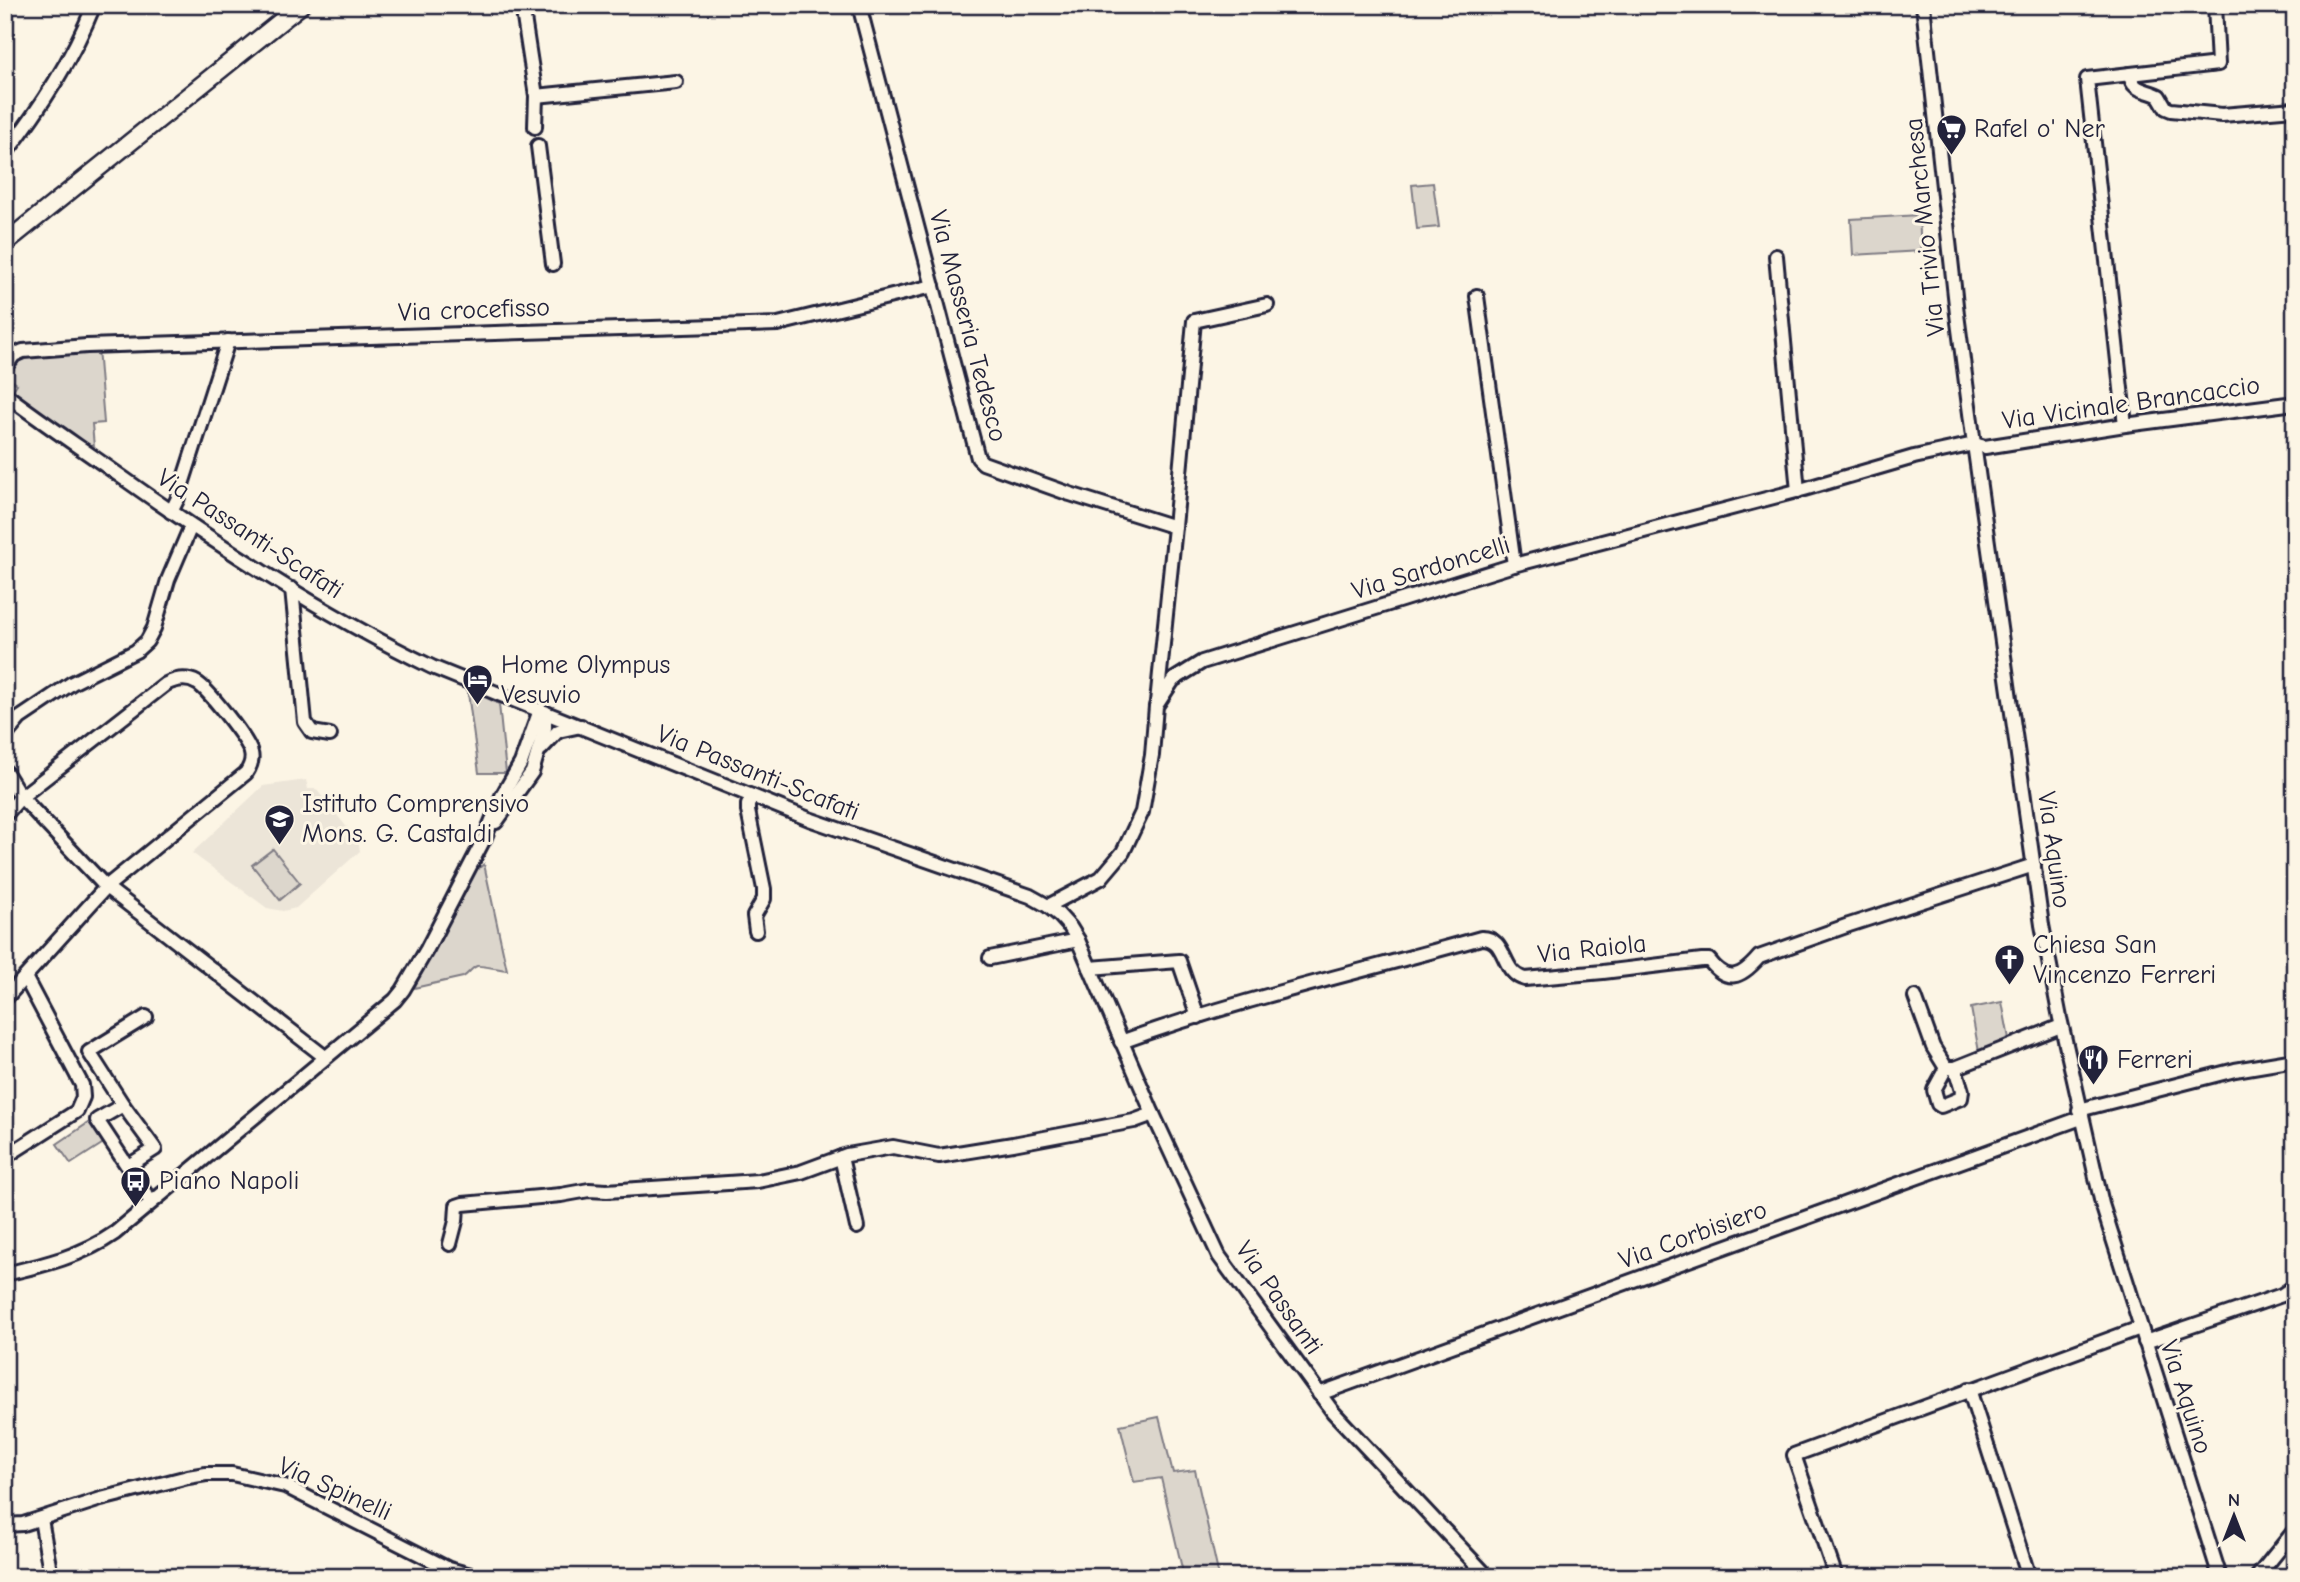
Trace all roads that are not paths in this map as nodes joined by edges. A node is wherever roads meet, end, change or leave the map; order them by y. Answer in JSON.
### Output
{"nodes":[{"id":1,"x":94,"y":5,"type":"edge"},
{"id":2,"x":301,"y":5,"type":"edge"},
{"id":3,"x":522,"y":5,"type":"edge"},
{"id":4,"x":859,"y":5,"type":"edge"},
{"id":5,"x":1923,"y":5,"type":"edge"},
{"id":6,"x":2215,"y":5,"type":"edge"},
{"id":7,"x":2130,"y":74,"type":"junction"},
{"id":8,"x":676,"y":82,"type":"dead end"},
{"id":9,"x":536,"y":96,"type":"junction"},
{"id":10,"x":2294,"y":109,"type":"edge"},
{"id":11,"x":535,"y":127,"type":"dead end"},
{"id":12,"x":538,"y":146,"type":"dead end"},
{"id":13,"x":5,"y":154,"type":"edge"},
{"id":14,"x":5,"y":243,"type":"edge"},
{"id":15,"x":1776,"y":256,"type":"dead end"},
{"id":16,"x":554,"y":264,"type":"dead end"},
{"id":17,"x":933,"y":286,"type":"junction"},
{"id":18,"x":1477,"y":296,"type":"dead end"},
{"id":19,"x":1267,"y":305,"type":"dead end"},
{"id":20,"x":228,"y":341,"type":"junction"},
{"id":21,"x":10,"y":355,"type":"edge"},
{"id":22,"x":5,"y":367,"type":"edge"},
{"id":23,"x":5,"y":394,"type":"edge"},
{"id":24,"x":2295,"y":404,"type":"edge"},
{"id":25,"x":2125,"y":425,"type":"junction"},
{"id":26,"x":1974,"y":444,"type":"junction"},
{"id":27,"x":1798,"y":491,"type":"junction"},
{"id":28,"x":171,"y":512,"type":"junction"},
{"id":29,"x":191,"y":526,"type":"junction"},
{"id":30,"x":1175,"y":527,"type":"junction"},
{"id":31,"x":1514,"y":565,"type":"junction"},
{"id":32,"x":292,"y":589,"type":"junction"},
{"id":33,"x":1156,"y":706,"type":"junction"},
{"id":34,"x":543,"y":711,"type":"junction"},
{"id":35,"x":581,"y":726,"type":"junction"},
{"id":36,"x":5,"y":736,"type":"edge"},
{"id":37,"x":330,"y":736,"type":"dead end"},
{"id":38,"x":539,"y":751,"type":"junction"},
{"id":39,"x":5,"y":771,"type":"edge"},
{"id":40,"x":752,"y":796,"type":"junction"},
{"id":41,"x":21,"y":797,"type":"junction"},
{"id":42,"x":5,"y":815,"type":"edge"},
{"id":43,"x":485,"y":837,"type":"junction"},
{"id":44,"x":2034,"y":865,"type":"junction"},
{"id":45,"x":106,"y":887,"type":"junction"},
{"id":46,"x":1048,"y":906,"type":"junction"},
{"id":47,"x":756,"y":931,"type":"dead end"},
{"id":48,"x":1078,"y":940,"type":"junction"},
{"id":49,"x":990,"y":958,"type":"dead end"},
{"id":50,"x":1090,"y":968,"type":"junction"},
{"id":51,"x":25,"y":977,"type":"junction"},
{"id":52,"x":1915,"y":997,"type":"dead end"},
{"id":53,"x":5,"y":999,"type":"edge"},
{"id":54,"x":1103,"y":999,"type":"joint"},
{"id":55,"x":146,"y":1017,"type":"dead end"},
{"id":56,"x":1198,"y":1017,"type":"junction"},
{"id":57,"x":2061,"y":1026,"type":"junction"},
{"id":58,"x":1121,"y":1042,"type":"junction"},
{"id":59,"x":325,"y":1057,"type":"junction"},
{"id":60,"x":2295,"y":1060,"type":"edge"},
{"id":61,"x":123,"y":1105,"type":"junction"},
{"id":62,"x":1153,"y":1114,"type":"junction"},
{"id":63,"x":2080,"y":1114,"type":"junction"},
{"id":64,"x":5,"y":1157,"type":"edge"},
{"id":65,"x":841,"y":1157,"type":"junction"},
{"id":66,"x":128,"y":1166,"type":"junction"},
{"id":67,"x":151,"y":1202,"type":"junction"},
{"id":68,"x":857,"y":1227,"type":"dead end"},
{"id":69,"x":450,"y":1244,"type":"dead end"},
{"id":70,"x":5,"y":1274,"type":"edge"},
{"id":71,"x":2295,"y":1286,"type":"edge"},
{"id":72,"x":2140,"y":1328,"type":"junction"},
{"id":73,"x":2145,"y":1342,"type":"junction"},
{"id":74,"x":1969,"y":1390,"type":"junction"},
{"id":75,"x":1320,"y":1394,"type":"junction"},
{"id":76,"x":41,"y":1518,"type":"junction"},
{"id":77,"x":5,"y":1525,"type":"edge"},
{"id":78,"x":2295,"y":1530,"type":"edge"},
{"id":79,"x":51,"y":1577,"type":"edge"},
{"id":80,"x":478,"y":1577,"type":"edge"},
{"id":81,"x":1488,"y":1577,"type":"edge"},
{"id":82,"x":1836,"y":1577,"type":"edge"},
{"id":83,"x":2029,"y":1577,"type":"edge"},
{"id":84,"x":2220,"y":1577,"type":"edge"},
{"id":85,"x":2257,"y":1577,"type":"edge"}],
"edges":[{"from":1,"to":13,"type":"street"},
{"from":2,"to":14,"type":"main road"},
{"from":3,"to":9,"type":"street"},
{"from":4,"to":17,"type":"street","name":"Via Masseria Tedesco"},
{"from":5,"to":26,"type":"street","name":"Via Trivio Marchesa"},
{"from":6,"to":7,"type":"street"},
{"from":7,"to":10,"type":"street"},
{"from":7,"to":25,"type":"street"},
{"from":8,"to":9,"type":"street"},
{"from":9,"to":11,"type":"street"},
{"from":12,"to":16,"type":"street"},
{"from":15,"to":27,"type":"street"},
{"from":17,"to":20,"type":"street","name":"Via crocefisso"},
{"from":17,"to":30,"type":"street","name":"Via Masseria Tedesco"},
{"from":18,"to":31,"type":"street"},
{"from":19,"to":30,"type":"street"},
{"from":20,"to":21,"type":"street","name":"Via crocefisso"},
{"from":20,"to":28,"type":"street"},
{"from":21,"to":22,"type":"street","name":"Via crocefisso"},
{"from":23,"to":28,"type":"street","name":"Via Passanti-Scafati"},
{"from":24,"to":25,"type":"street","name":"Via Vicinale Brancaccio"},
{"from":25,"to":26,"type":"street","name":"Via Vicinale Brancaccio"},
{"from":26,"to":27,"type":"street","name":"Via Sardoncelli"},
{"from":26,"to":44,"type":"street","name":"Via Aquino"},
{"from":27,"to":31,"type":"street","name":"Via Sardoncelli"},
{"from":28,"to":29,"type":"street","name":"Via Passanti-Scafati"},
{"from":29,"to":32,"type":"street","name":"Via Passanti-Scafati"},
{"from":29,"to":36,"type":"street"},
{"from":30,"to":33,"type":"street"},
{"from":31,"to":33,"type":"street","name":"Via Sardoncelli"},
{"from":32,"to":34,"type":"street","name":"Via Passanti-Scafati"},
{"from":32,"to":37,"type":"street"},
{"from":33,"to":46,"type":"street"},
{"from":34,"to":35,"type":"street","name":"Via Passanti-Scafati"},
{"from":34,"to":38,"type":"street"},
{"from":34,"to":43,"type":"street"},
{"from":35,"to":38,"type":"street"},
{"from":35,"to":40,"type":"street","name":"Via Passanti-Scafati"},
{"from":38,"to":43,"type":"street"},
{"from":39,"to":41,"type":"street"},
{"from":40,"to":46,"type":"street","name":"Via Passanti-Scafati"},
{"from":40,"to":47,"type":"street"},
{"from":41,"to":42,"type":"street"},
{"from":41,"to":45,"type":"street"},
{"from":41,"to":45,"type":"street"},
{"from":43,"to":59,"type":"street"},
{"from":44,"to":56,"type":"street","name":"Via Raiola"},
{"from":44,"to":57,"type":"street","name":"Via Aquino"},
{"from":45,"to":51,"type":"street"},
{"from":45,"to":59,"type":"street"},
{"from":46,"to":48,"type":"street","name":"Via Passanti-Scafati"},
{"from":48,"to":49,"type":"street"},
{"from":48,"to":50,"type":"street","name":"Via Passanti-Scafati"},
{"from":50,"to":54,"type":"street","name":"Via Passanti-Scafati"},
{"from":50,"to":56,"type":"street"},
{"from":51,"to":53,"type":"street"},
{"from":51,"to":64,"type":"street"},
{"from":52,"to":57,"type":"street"},
{"from":54,"to":58,"type":"street","name":"Via Passanti"},
{"from":55,"to":61,"type":"street"},
{"from":56,"to":58,"type":"street","name":"Via Raiola"},
{"from":57,"to":63,"type":"street","name":"Via Aquino"},
{"from":58,"to":62,"type":"street","name":"Via Passanti"},
{"from":59,"to":67,"type":"street"},
{"from":60,"to":63,"type":"street","name":"Via Corbisiero"},
{"from":61,"to":66,"type":"street"},
{"from":61,"to":66,"type":"street"},
{"from":62,"to":65,"type":"street"},
{"from":62,"to":75,"type":"street","name":"Via Passanti"},
{"from":63,"to":72,"type":"street","name":"Via Aquino"},
{"from":63,"to":75,"type":"street","name":"Via Corbisiero"},
{"from":65,"to":68,"type":"street"},
{"from":65,"to":69,"type":"street"},
{"from":66,"to":67,"type":"street"},
{"from":67,"to":70,"type":"street"},
{"from":71,"to":73,"type":"street"},
{"from":72,"to":73,"type":"street","name":"Via Aquino"},
{"from":72,"to":74,"type":"street"},
{"from":73,"to":84,"type":"street","name":"Via Aquino"},
{"from":74,"to":82,"type":"street"},
{"from":74,"to":83,"type":"street"},
{"from":75,"to":81,"type":"street","name":"Via Passanti"},
{"from":76,"to":77,"type":"street","name":"Via Spinelli"},
{"from":76,"to":79,"type":"street"},
{"from":76,"to":80,"type":"street","name":"Via Spinelli"},
{"from":78,"to":85,"type":"street"}]}
